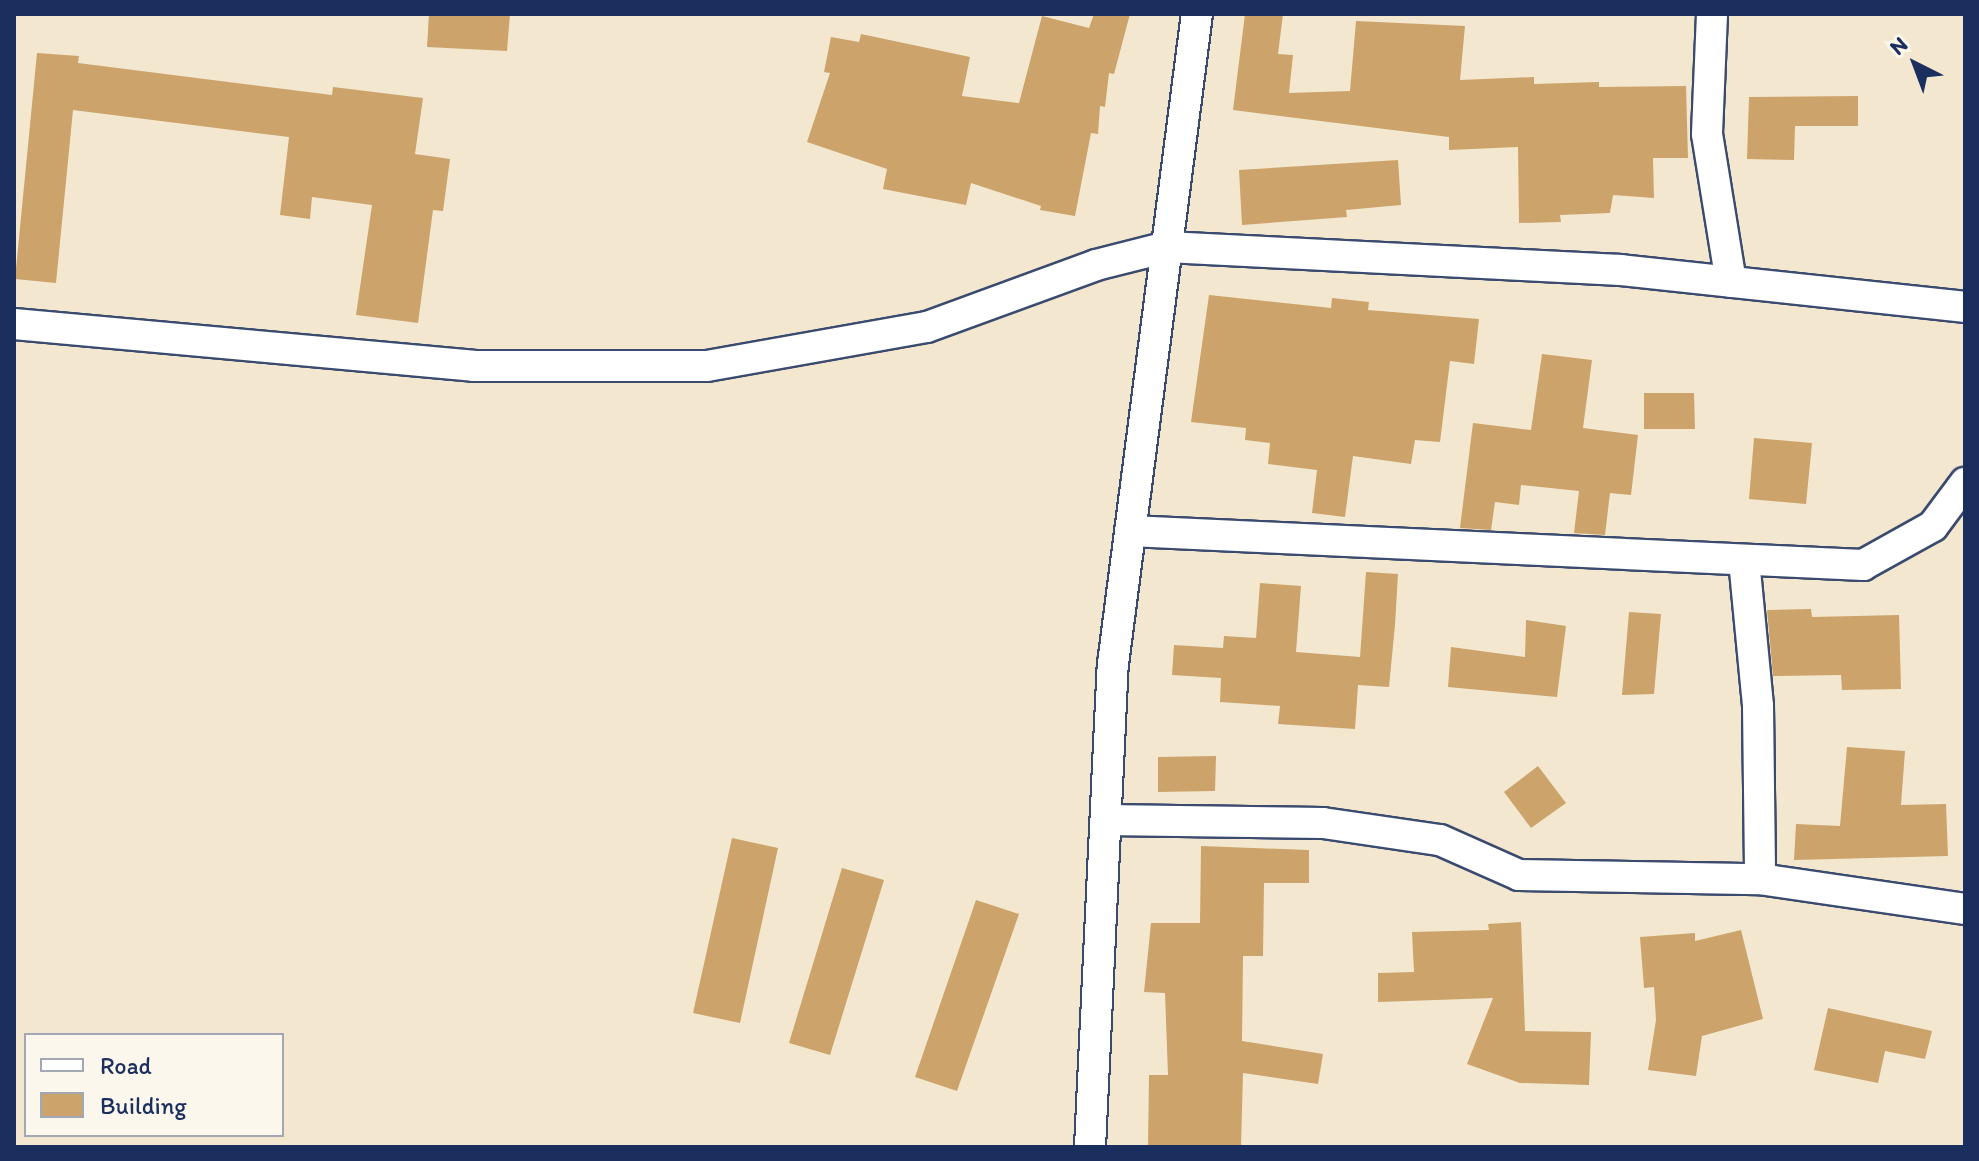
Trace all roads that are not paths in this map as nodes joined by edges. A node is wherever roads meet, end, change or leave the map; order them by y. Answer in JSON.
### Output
{"nodes":[{"id":1,"x":1197,"y":14,"type":"edge"},
{"id":2,"x":1712,"y":14,"type":"edge"},
{"id":3,"x":1167,"y":247,"type":"junction"},
{"id":4,"x":1731,"y":282,"type":"junction"},
{"id":5,"x":1965,"y":307,"type":"edge"},
{"id":6,"x":14,"y":324,"type":"edge"},
{"id":7,"x":1965,"y":483,"type":"edge"},
{"id":8,"x":1130,"y":531,"type":"junction"},
{"id":9,"x":1744,"y":560,"type":"junction"},
{"id":10,"x":1106,"y":820,"type":"junction"},
{"id":11,"x":1760,"y":879,"type":"junction"},
{"id":12,"x":1965,"y":909,"type":"edge"},
{"id":13,"x":1090,"y":1147,"type":"edge"}],
"edges":[{"from":1,"to":3,"type":"street"},
{"from":2,"to":4,"type":"street"},
{"from":3,"to":4,"type":"street"},
{"from":3,"to":6,"type":"street"},
{"from":3,"to":8,"type":"street"},
{"from":4,"to":5,"type":"street"},
{"from":7,"to":9,"type":"street"},
{"from":8,"to":9,"type":"street"},
{"from":8,"to":10,"type":"street"},
{"from":9,"to":11,"type":"street"},
{"from":10,"to":11,"type":"street"},
{"from":10,"to":13,"type":"street"},
{"from":11,"to":12,"type":"street"}]}
